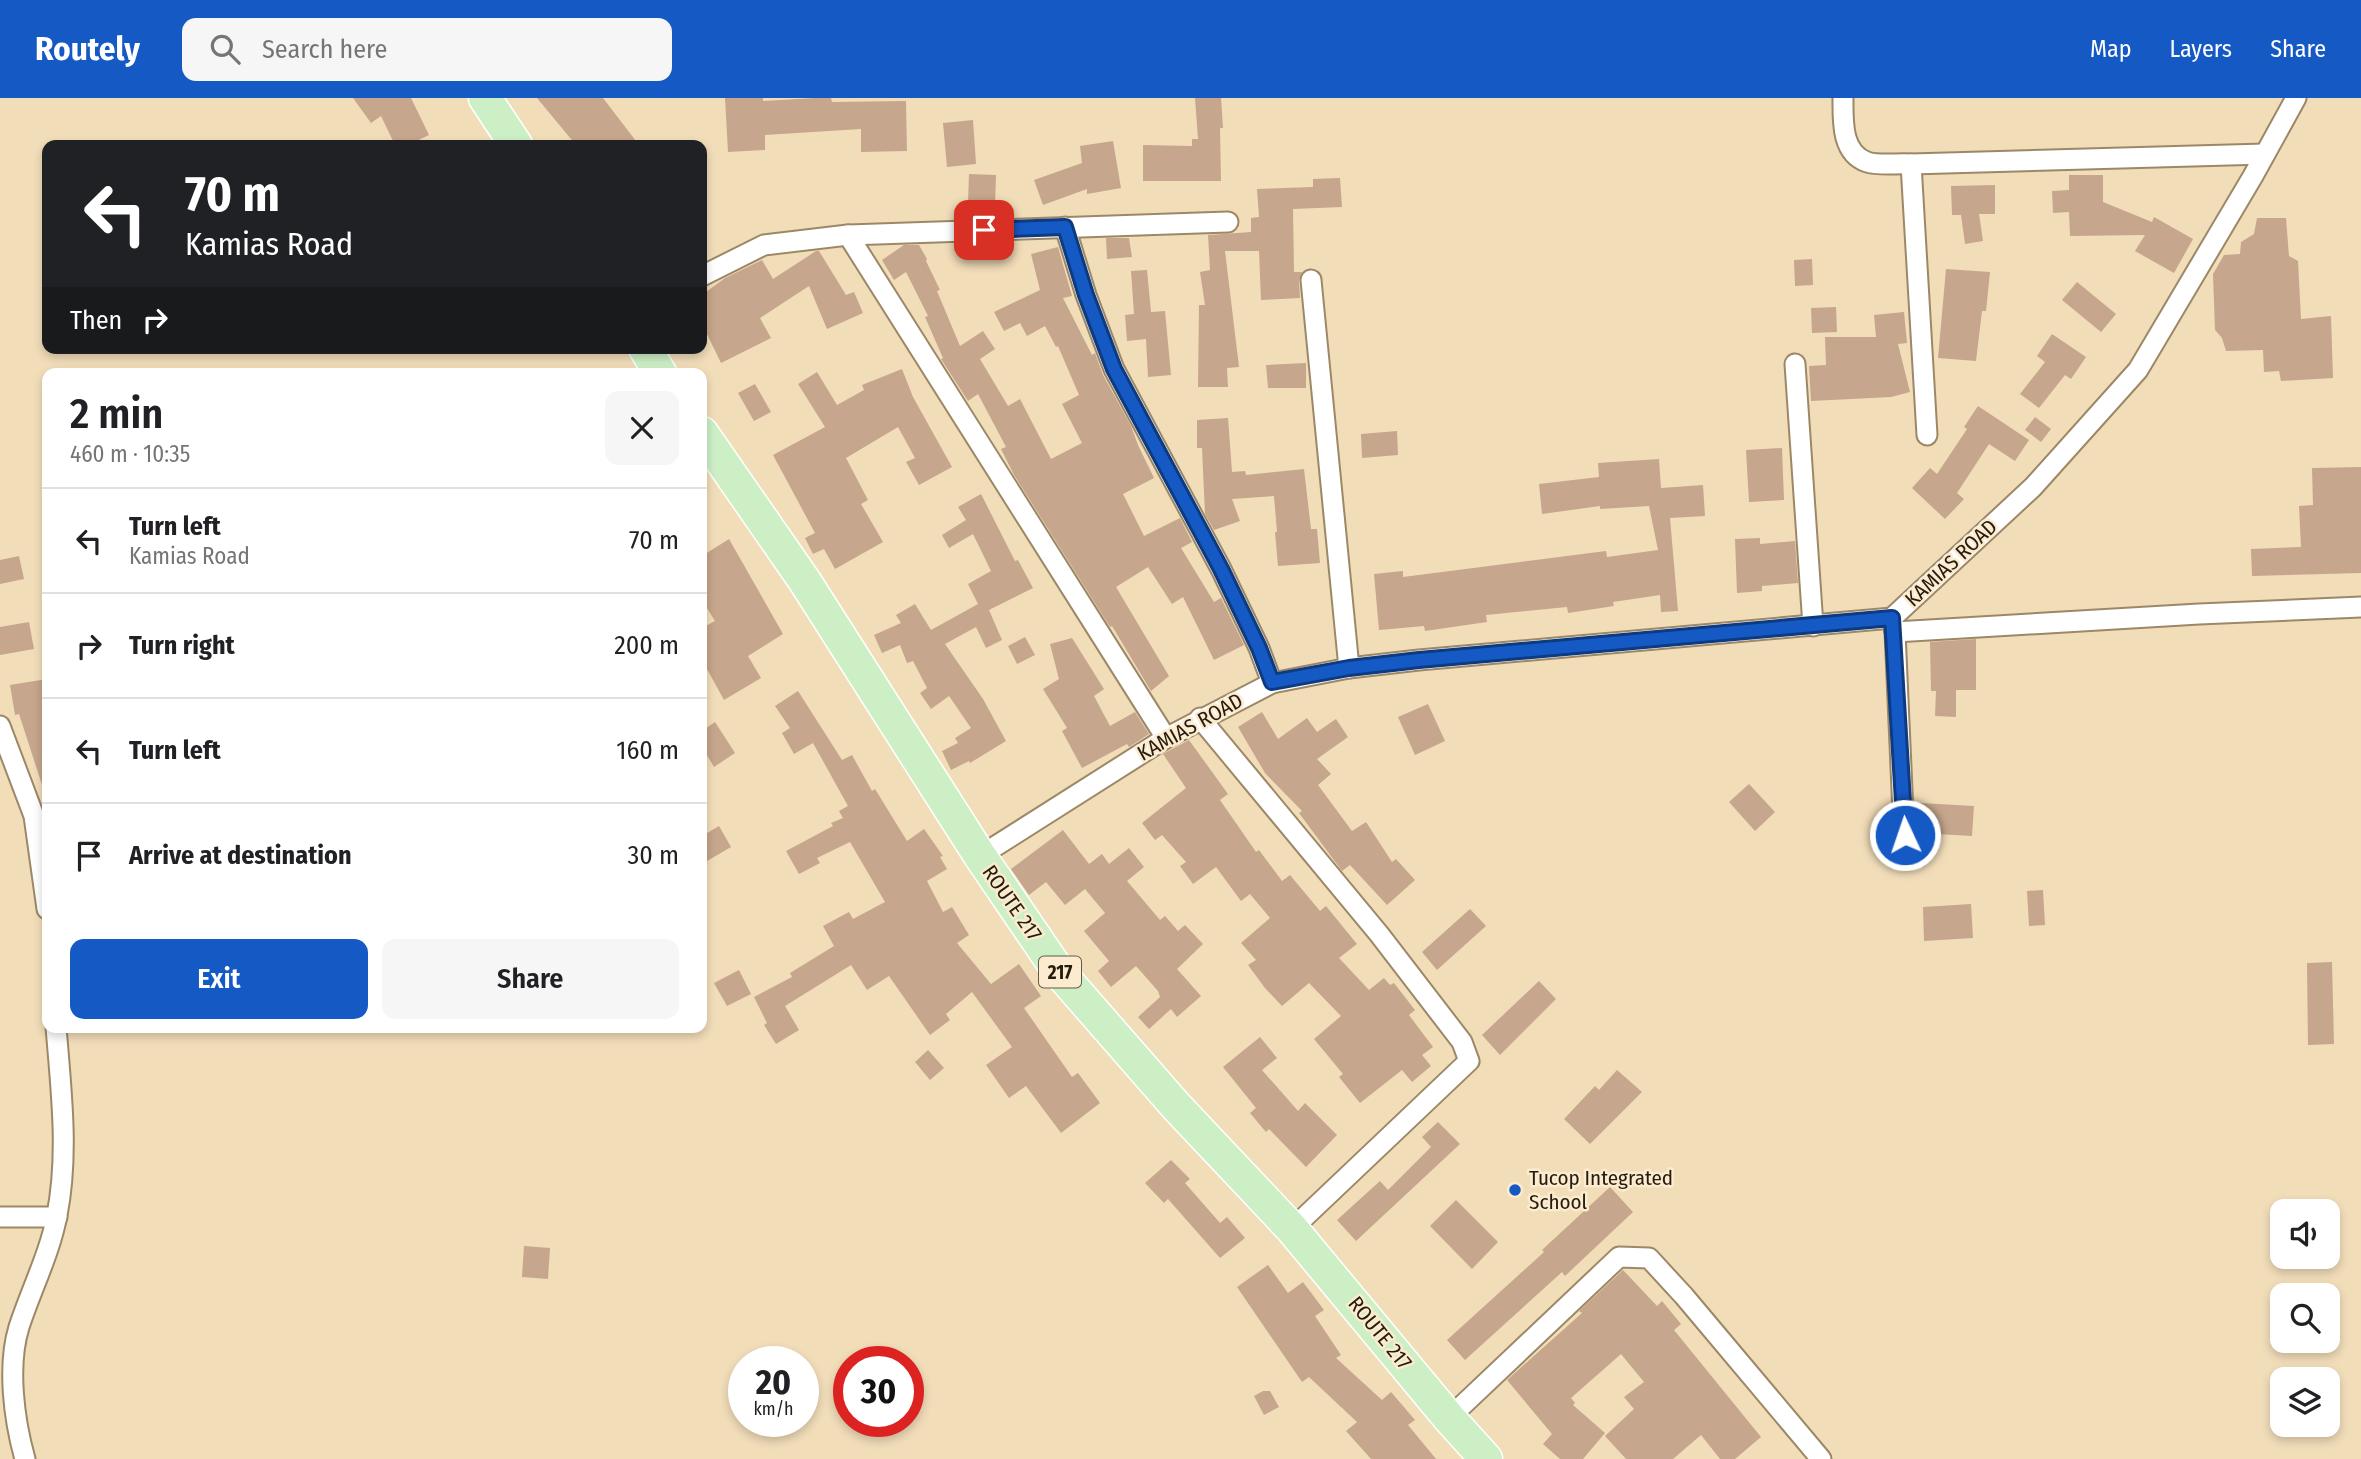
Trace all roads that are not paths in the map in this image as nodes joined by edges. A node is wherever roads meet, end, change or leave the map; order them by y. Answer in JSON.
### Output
{"nodes":[{"id":1,"x":485,"y":98,"type":"edge"},
{"id":2,"x":1843,"y":98,"type":"edge"},
{"id":3,"x":2296,"y":98,"type":"edge"},
{"id":4,"x":513,"y":140,"type":"edge"},
{"id":5,"x":2265,"y":154,"type":"junction"},
{"id":6,"x":1911,"y":164,"type":"junction"},
{"id":7,"x":1228,"y":222,"type":"dead end"},
{"id":8,"x":1065,"y":227,"type":"junction"},
{"id":9,"x":848,"y":235,"type":"junction"},
{"id":10,"x":707,"y":274,"type":"edge"},
{"id":11,"x":1311,"y":280,"type":"dead end"},
{"id":12,"x":1795,"y":364,"type":"dead end"},
{"id":13,"x":1927,"y":435,"type":"dead end"},
{"id":14,"x":707,"y":440,"type":"edge"},
{"id":15,"x":2361,"y":607,"type":"edge"},
{"id":16,"x":1893,"y":625,"type":"junction"},
{"id":17,"x":1813,"y":626,"type":"junction"},
{"id":18,"x":1349,"y":668,"type":"junction"},
{"id":19,"x":1272,"y":682,"type":"junction"},
{"id":20,"x":1200,"y":718,"type":"junction"},
{"id":21,"x":0,"y":726,"type":"edge"},
{"id":22,"x":1166,"y":738,"type":"junction"},
{"id":23,"x":1905,"y":835,"type":"dead end"},
{"id":24,"x":980,"y":856,"type":"junction"},
{"id":25,"x":42,"y":873,"type":"edge"},
{"id":26,"x":56,"y":1033,"type":"edge"},
{"id":27,"x":0,"y":1217,"type":"edge"},
{"id":28,"x":57,"y":1217,"type":"junction"},
{"id":29,"x":1292,"y":1229,"type":"junction"},
{"id":30,"x":1449,"y":1418,"type":"junction"},
{"id":31,"x":25,"y":1459,"type":"edge"},
{"id":32,"x":1486,"y":1459,"type":"edge"},
{"id":33,"x":1821,"y":1459,"type":"edge"}],
"edges":[{"from":1,"to":4,"type":"main road"},
{"from":2,"to":6,"type":"street"},
{"from":3,"to":5,"type":"street","name":"KAMIAS ROAD"},
{"from":5,"to":6,"type":"street"},
{"from":5,"to":16,"type":"street","name":"KAMIAS ROAD"},
{"from":6,"to":13,"type":"street"},
{"from":7,"to":8,"type":"street"},
{"from":8,"to":9,"type":"street"},
{"from":8,"to":19,"type":"street"},
{"from":9,"to":10,"type":"street"},
{"from":9,"to":22,"type":"street"},
{"from":11,"to":18,"type":"street"},
{"from":12,"to":17,"type":"street"},
{"from":14,"to":24,"type":"main road","name":"ROUTE 217","number":"217"},
{"from":15,"to":16,"type":"street"},
{"from":16,"to":17,"type":"street","name":"KAMIAS ROAD"},
{"from":16,"to":23,"type":"street"},
{"from":17,"to":18,"type":"street","name":"KAMIAS ROAD"},
{"from":18,"to":19,"type":"street","name":"KAMIAS ROAD"},
{"from":19,"to":20,"type":"street","name":"KAMIAS ROAD"},
{"from":20,"to":22,"type":"street","name":"KAMIAS ROAD"},
{"from":20,"to":29,"type":"street"},
{"from":21,"to":25,"type":"street"},
{"from":22,"to":24,"type":"street","name":"KAMIAS ROAD"},
{"from":24,"to":29,"type":"main road","name":"ROUTE 217","number":"217"},
{"from":26,"to":28,"type":"street"},
{"from":27,"to":28,"type":"street"},
{"from":28,"to":31,"type":"street"},
{"from":29,"to":30,"type":"main road","name":"ROUTE 217","number":"217"},
{"from":30,"to":32,"type":"main road","name":"ROUTE 217","number":"217"},
{"from":30,"to":33,"type":"street"}]}
